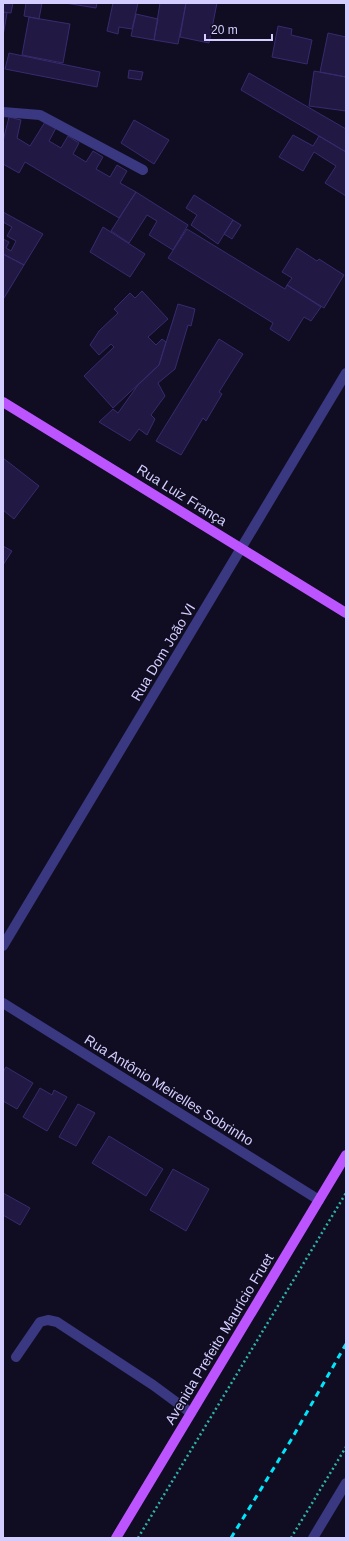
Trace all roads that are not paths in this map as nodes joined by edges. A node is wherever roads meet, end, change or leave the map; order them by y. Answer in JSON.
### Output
{"nodes":[{"id":1,"x":3,"y":112,"type":"edge"},
{"id":2,"x":143,"y":170,"type":"dead end"},
{"id":3,"x":346,"y":373,"type":"edge"},
{"id":4,"x":3,"y":402,"type":"edge"},
{"id":5,"x":241,"y":548,"type":"junction"},
{"id":6,"x":345,"y":611,"type":"edge"},
{"id":7,"x":3,"y":946,"type":"edge"},
{"id":8,"x":3,"y":1003,"type":"edge"},
{"id":9,"x":346,"y":1154,"type":"edge"},
{"id":10,"x":319,"y":1200,"type":"junction"},
{"id":11,"x":16,"y":1357,"type":"dead end"},
{"id":12,"x":191,"y":1413,"type":"junction"},
{"id":13,"x":346,"y":1483,"type":"edge"},
{"id":14,"x":116,"y":1538,"type":"edge"},
{"id":15,"x":313,"y":1538,"type":"edge"}],
"edges":[{"from":1,"to":2,"type":"street"},
{"from":3,"to":5,"type":"street","name":"Rua Dom João VI"},
{"from":4,"to":5,"type":"main road","name":"Rua Luiz França"},
{"from":5,"to":6,"type":"main road","name":"Rua Luiz França"},
{"from":5,"to":7,"type":"street","name":"Rua Dom João VI"},
{"from":8,"to":10,"type":"street","name":"Rua Antônio Meirelles Sobrinho"},
{"from":9,"to":10,"type":"main road","name":"Avenida Prefeito Maurício Fruet"},
{"from":10,"to":12,"type":"main road","name":"Avenida Prefeito Maurício Fruet"},
{"from":11,"to":12,"type":"street"},
{"from":12,"to":14,"type":"main road","name":"Avenida Prefeito Maurício Fruet"},
{"from":13,"to":15,"type":"street"}]}
